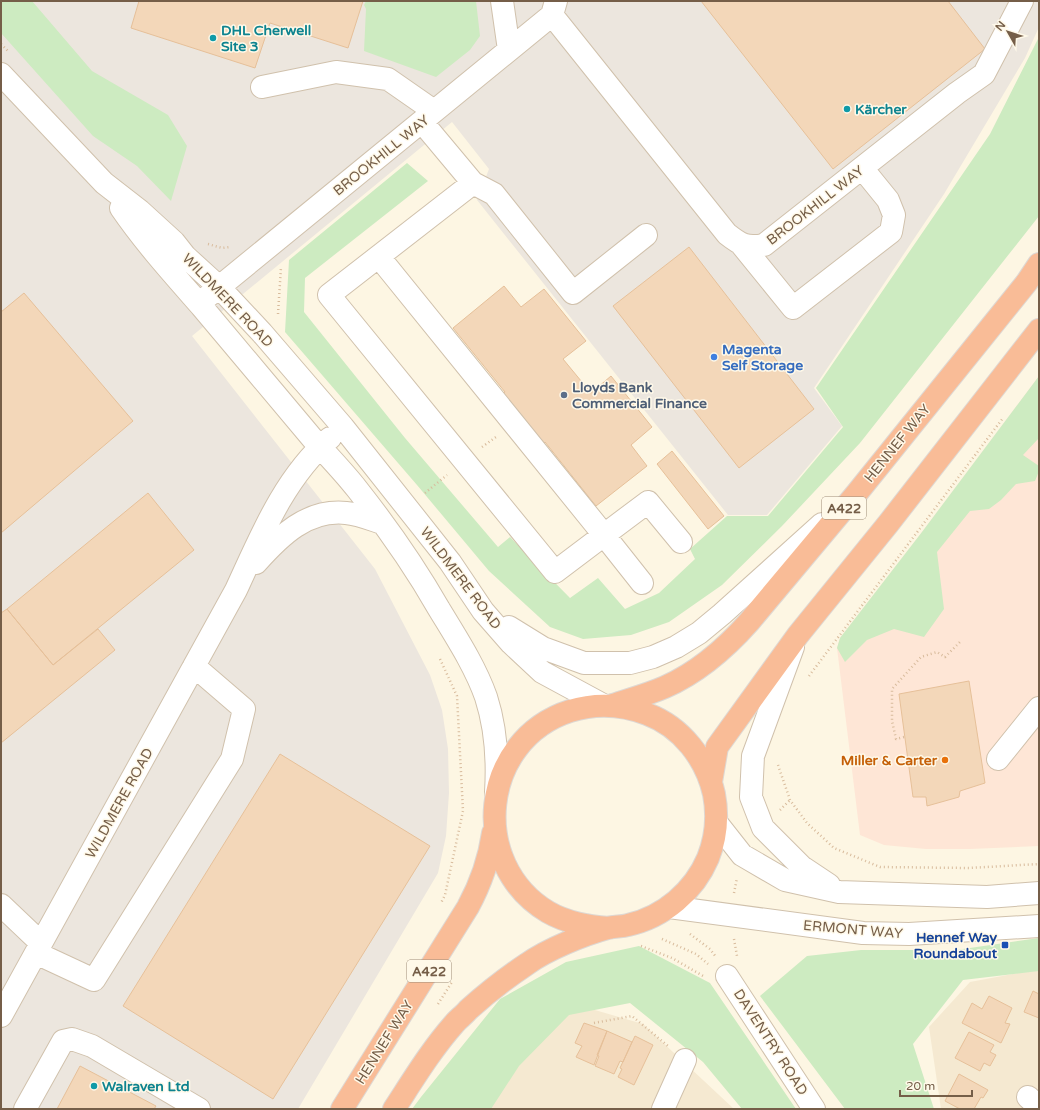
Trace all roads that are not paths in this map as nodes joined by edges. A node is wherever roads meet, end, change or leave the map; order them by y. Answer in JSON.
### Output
{"nodes":[{"id":1,"x":502,"y":1,"type":"edge"},
{"id":2,"x":1022,"y":1,"type":"edge"},
{"id":3,"x":554,"y":8,"type":"edge"},
{"id":4,"x":509,"y":50,"type":"junction"},
{"id":5,"x":1,"y":74,"type":"edge"},
{"id":6,"x":262,"y":87,"type":"dead end"},
{"id":7,"x":428,"y":116,"type":"junction"},
{"id":8,"x":862,"y":168,"type":"junction"},
{"id":9,"x":472,"y":183,"type":"junction"},
{"id":10,"x":104,"y":184,"type":"junction"},
{"id":11,"x":646,"y":235,"type":"dead end"},
{"id":12,"x":741,"y":244,"type":"junction"},
{"id":13,"x":379,"y":256,"type":"junction"},
{"id":14,"x":1039,"y":264,"type":"edge"},
{"id":15,"x":219,"y":287,"type":"junction"},
{"id":16,"x":199,"y":304,"type":"junction"},
{"id":17,"x":1039,"y":330,"type":"edge"},
{"id":18,"x":343,"y":427,"type":"junction"},
{"id":19,"x":320,"y":447,"type":"junction"},
{"id":20,"x":857,"y":493,"type":"junction"},
{"id":21,"x":382,"y":522,"type":"junction"},
{"id":22,"x":604,"y":535,"type":"junction"},
{"id":23,"x":681,"y":542,"type":"dead end"},
{"id":24,"x":642,"y":583,"type":"dead end"},
{"id":25,"x":236,"y":590,"type":"junction"},
{"id":26,"x":483,"y":611,"type":"junction"},
{"id":27,"x":798,"y":635,"type":"junction"},
{"id":28,"x":194,"y":666,"type":"junction"},
{"id":29,"x":607,"y":705,"type":"junction"},
{"id":30,"x":1039,"y":708,"type":"edge"},
{"id":31,"x":998,"y":759,"type":"dead end"},
{"id":32,"x":711,"y":782,"type":"junction"},
{"id":33,"x":496,"y":796,"type":"junction"},
{"id":34,"x":716,"y":822,"type":"junction"},
{"id":35,"x":494,"y":823,"type":"junction"},
{"id":36,"x":839,"y":892,"type":"junction"},
{"id":37,"x":1039,"y":893,"type":"edge"},
{"id":38,"x":1,"y":905,"type":"edge"},
{"id":39,"x":669,"y":907,"type":"junction"},
{"id":40,"x":1039,"y":926,"type":"edge"},
{"id":41,"x":609,"y":928,"type":"junction"},
{"id":42,"x":38,"y":948,"type":"junction"},
{"id":43,"x":728,"y":976,"type":"road end"},
{"id":44,"x":3,"y":1009,"type":"edge"},
{"id":45,"x":685,"y":1060,"type":"road end"},
{"id":46,"x":25,"y":1109,"type":"edge"},
{"id":47,"x":199,"y":1109,"type":"edge"},
{"id":48,"x":342,"y":1109,"type":"edge"},
{"id":49,"x":394,"y":1109,"type":"edge"},
{"id":50,"x":664,"y":1109,"type":"edge"},
{"id":51,"x":814,"y":1109,"type":"edge"}],
"edges":[{"from":1,"to":4,"type":"street"},
{"from":2,"to":8,"type":"street","name":"BROOKHILL WAY"},
{"from":3,"to":4,"type":"street","name":"BROOKHILL WAY"},
{"from":3,"to":12,"type":"street"},
{"from":4,"to":7,"type":"street","name":"BROOKHILL WAY"},
{"from":5,"to":10,"type":"street","name":"WILDMERE ROAD"},
{"from":6,"to":7,"type":"street"},
{"from":7,"to":9,"type":"street"},
{"from":7,"to":15,"type":"street","name":"BROOKHILL WAY"},
{"from":8,"to":12,"type":"street","name":"BROOKHILL WAY"},
{"from":8,"to":12,"type":"street"},
{"from":9,"to":11,"type":"street"},
{"from":9,"to":13,"type":"street"},
{"from":10,"to":15,"type":"street","name":"WILDMERE ROAD"},
{"from":10,"to":16,"type":"street","name":"WILDMERE ROAD"},
{"from":13,"to":22,"type":"street"},
{"from":13,"to":22,"type":"street"},
{"from":14,"to":20,"type":"highway","name":"HENNEF WAY","number":"A422"},
{"from":15,"to":16,"type":"street","name":"BROOKHILL WAY"},
{"from":15,"to":18,"type":"street","name":"WILDMERE ROAD"},
{"from":16,"to":19,"type":"street","name":"WILDMERE ROAD"},
{"from":17,"to":27,"type":"highway","number":"A422"},
{"from":18,"to":19,"type":"street","name":"WILDMERE ROAD"},
{"from":18,"to":26,"type":"street","name":"WILDMERE ROAD"},
{"from":19,"to":21,"type":"street","name":"WILDMERE ROAD"},
{"from":19,"to":25,"type":"street","name":"WILDMERE ROAD"},
{"from":20,"to":26,"type":"street"},
{"from":20,"to":29,"type":"highway","name":"HENNEF WAY","number":"A422"},
{"from":21,"to":25,"type":"street","name":"WILDMERE ROAD"},
{"from":21,"to":33,"type":"street","name":"WILDMERE ROAD"},
{"from":22,"to":23,"type":"street"},
{"from":22,"to":24,"type":"street"},
{"from":25,"to":28,"type":"street","name":"WILDMERE ROAD"},
{"from":26,"to":29,"type":"street","name":"WILDMERE ROAD"},
{"from":27,"to":32,"type":"highway","number":"A422"},
{"from":27,"to":36,"type":"street"},
{"from":28,"to":42,"type":"street","name":"WILDMERE ROAD"},
{"from":28,"to":42,"type":"street"},
{"from":29,"to":32,"type":"highway"},
{"from":29,"to":33,"type":"highway"},
{"from":30,"to":31,"type":"street"},
{"from":32,"to":34,"type":"highway"},
{"from":33,"to":35,"type":"highway"},
{"from":34,"to":36,"type":"street"},
{"from":34,"to":39,"type":"highway"},
{"from":35,"to":41,"type":"highway"},
{"from":35,"to":48,"type":"highway","name":"HENNEF WAY","number":"A422"},
{"from":36,"to":37,"type":"street"},
{"from":38,"to":42,"type":"street"},
{"from":39,"to":40,"type":"street","name":"ERMONT WAY"},
{"from":39,"to":41,"type":"highway"},
{"from":41,"to":49,"type":"highway"},
{"from":42,"to":44,"type":"street","name":"WILDMERE ROAD"},
{"from":43,"to":51,"type":"street","name":"DAVENTRY ROAD"},
{"from":45,"to":50,"type":"street"},
{"from":46,"to":47,"type":"street"}]}
